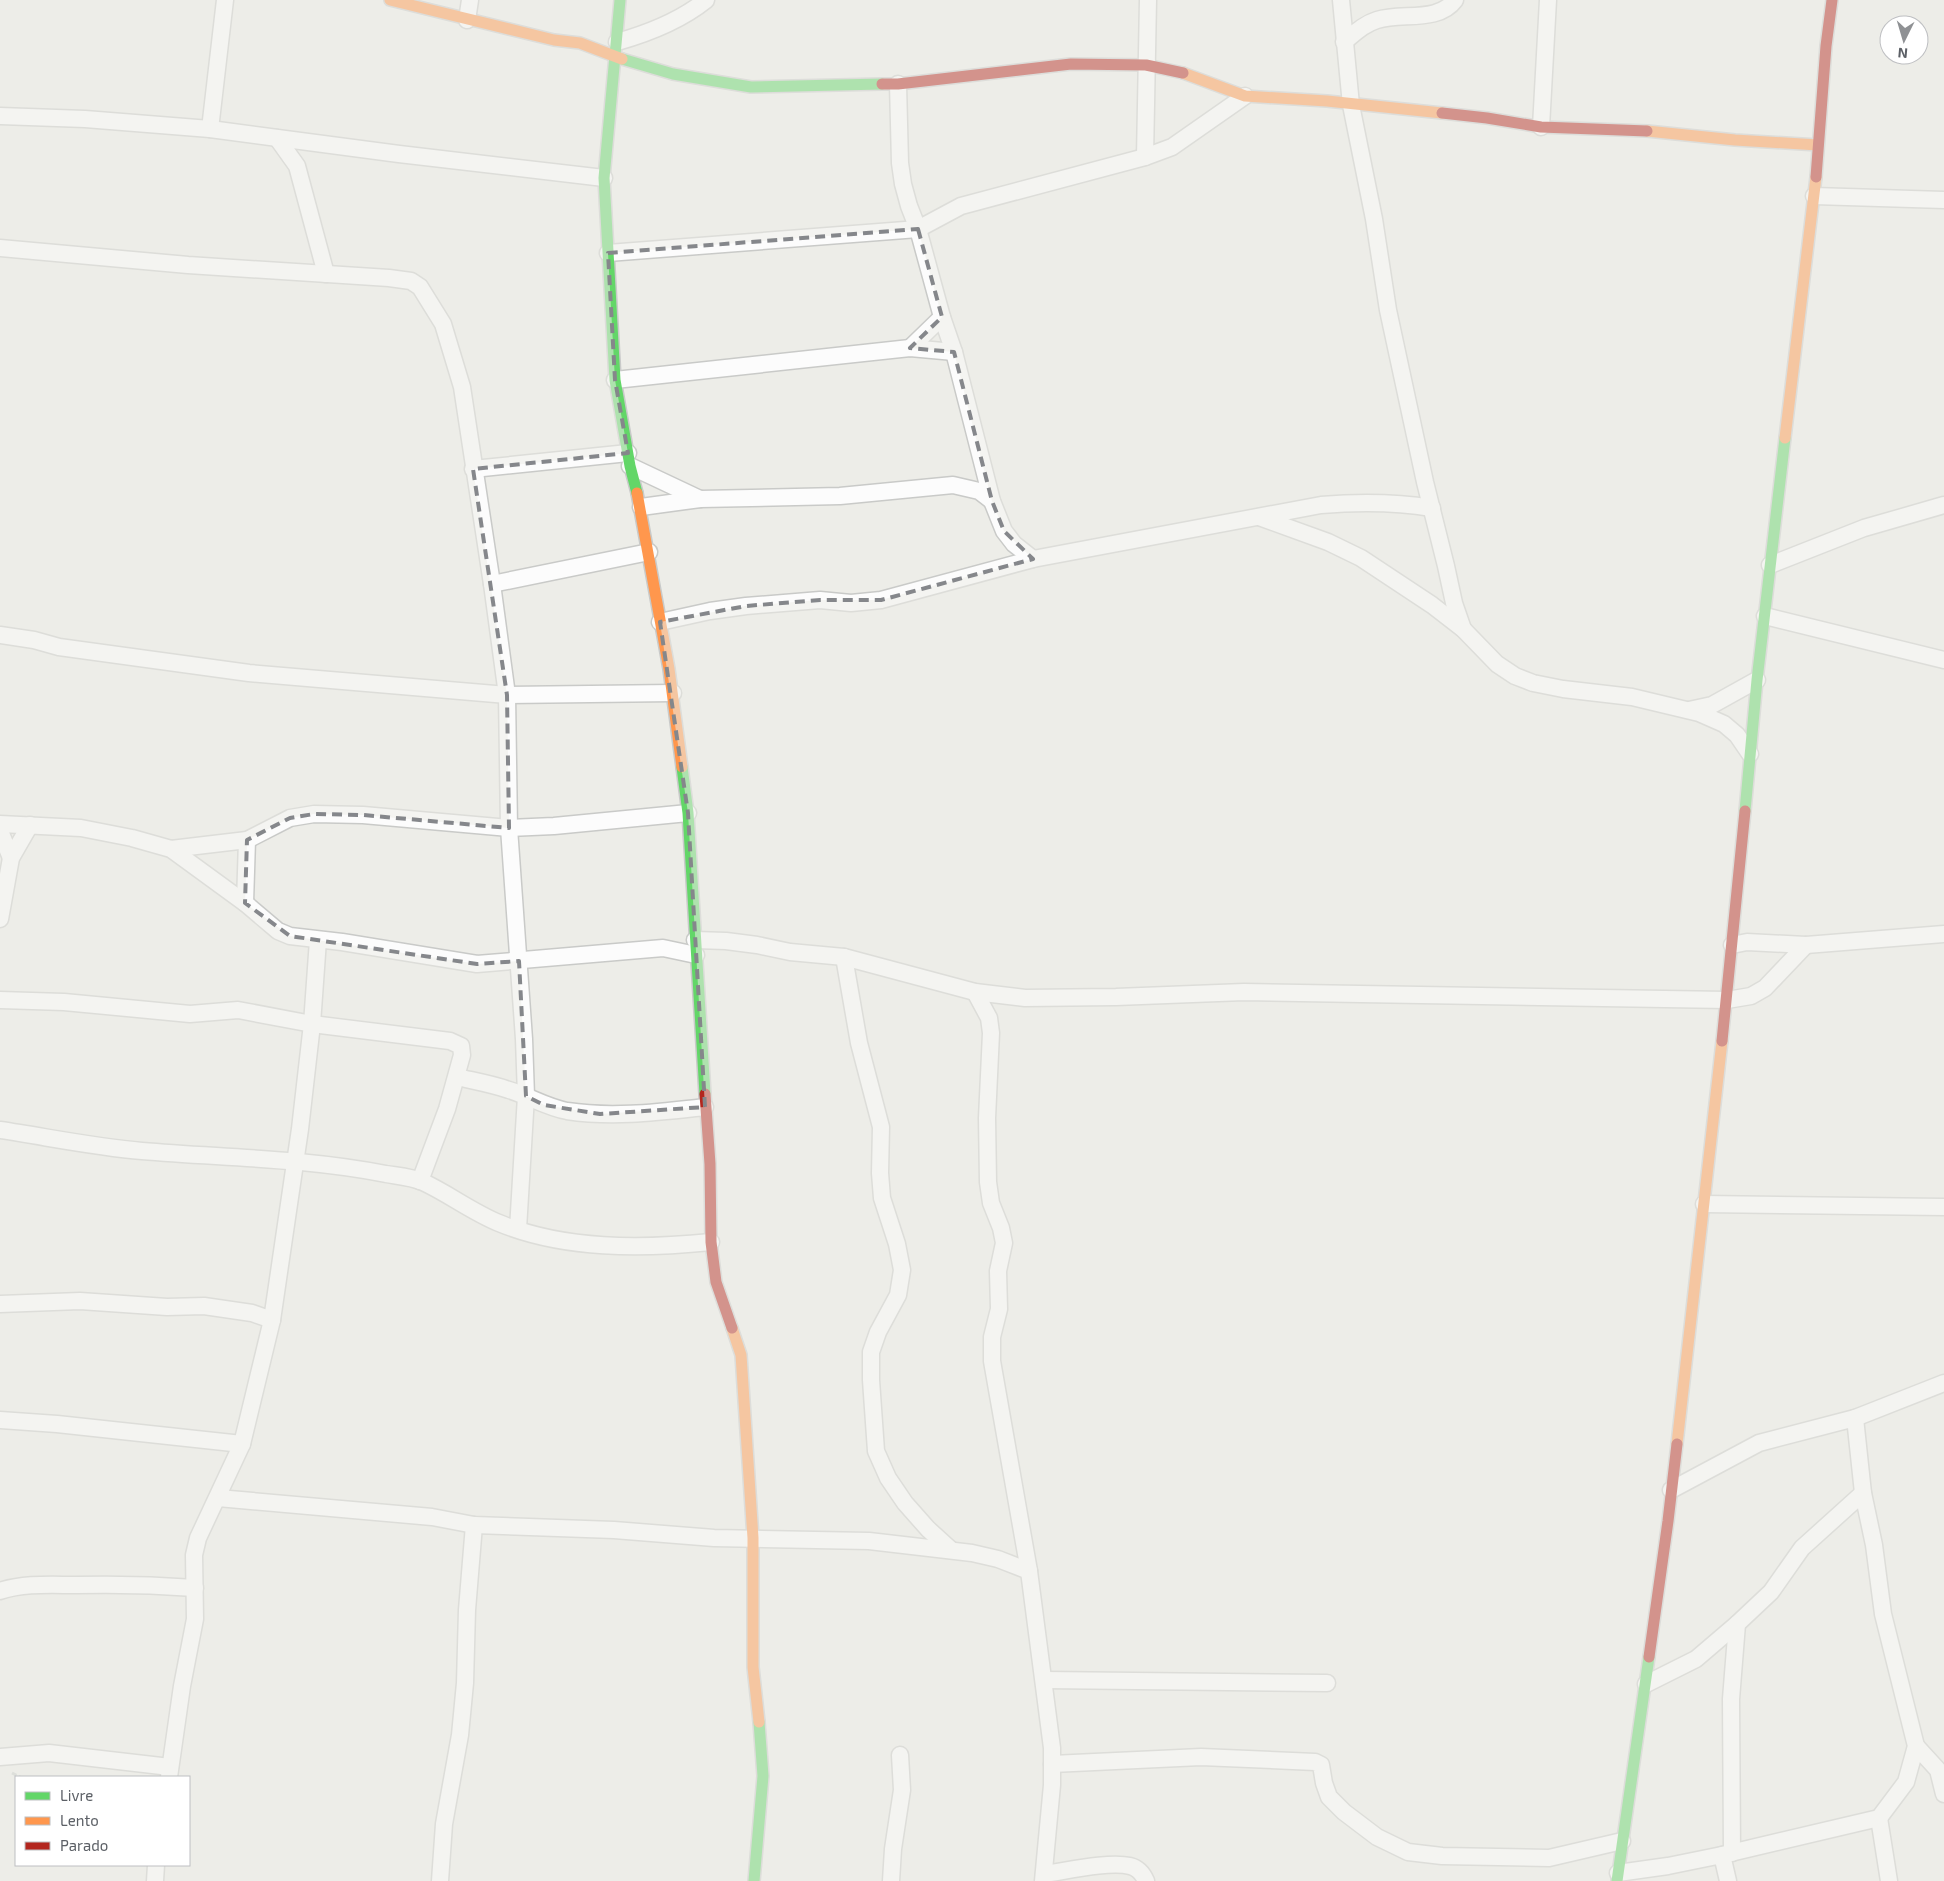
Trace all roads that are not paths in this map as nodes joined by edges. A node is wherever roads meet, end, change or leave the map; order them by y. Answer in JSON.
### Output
{"nodes":[{"id":1,"x":225,"y":0,"type":"edge"},
{"id":2,"x":390,"y":0,"type":"edge"},
{"id":3,"x":470,"y":0,"type":"edge"},
{"id":4,"x":620,"y":0,"type":"edge"},
{"id":5,"x":706,"y":0,"type":"edge"},
{"id":6,"x":1148,"y":0,"type":"edge"},
{"id":7,"x":1341,"y":0,"type":"edge"},
{"id":8,"x":1455,"y":0,"type":"edge"},
{"id":9,"x":1548,"y":0,"type":"edge"},
{"id":10,"x":1832,"y":0,"type":"edge"},
{"id":11,"x":467,"y":20,"type":"junction"},
{"id":12,"x":1344,"y":42,"type":"junction"},
{"id":13,"x":616,"y":49,"type":"junction"},
{"id":14,"x":1146,"y":65,"type":"junction"},
{"id":15,"x":898,"y":84,"type":"junction"},
{"id":16,"x":1245,"y":96,"type":"junction"},
{"id":17,"x":1351,"y":105,"type":"junction"},
{"id":18,"x":1374,"y":107,"type":"junction"},
{"id":19,"x":0,"y":116,"type":"edge"},
{"id":20,"x":1354,"y":126,"type":"junction"},
{"id":21,"x":1541,"y":126,"type":"junction"},
{"id":22,"x":210,"y":129,"type":"junction"},
{"id":23,"x":277,"y":138,"type":"junction"},
{"id":24,"x":1818,"y":145,"type":"junction"},
{"id":25,"x":1145,"y":157,"type":"junction"},
{"id":26,"x":604,"y":178,"type":"junction"},
{"id":27,"x":1814,"y":196,"type":"junction"},
{"id":28,"x":1944,"y":200,"type":"edge"},
{"id":29,"x":918,"y":229,"type":"junction"},
{"id":30,"x":0,"y":248,"type":"edge"},
{"id":31,"x":608,"y":253,"type":"junction"},
{"id":32,"x":326,"y":274,"type":"junction"},
{"id":33,"x":942,"y":317,"type":"junction"},
{"id":34,"x":910,"y":348,"type":"junction"},
{"id":35,"x":954,"y":352,"type":"junction"},
{"id":36,"x":615,"y":380,"type":"junction"},
{"id":37,"x":629,"y":459,"type":"junction"},
{"id":38,"x":473,"y":469,"type":"junction"},
{"id":39,"x":1425,"y":482,"type":"junction"},
{"id":40,"x":700,"y":499,"type":"junction"},
{"id":41,"x":992,"y":501,"type":"junction"},
{"id":42,"x":1410,"y":504,"type":"junction"},
{"id":43,"x":1944,"y":505,"type":"edge"},
{"id":44,"x":641,"y":508,"type":"junction"},
{"id":45,"x":1432,"y":508,"type":"junction"},
{"id":46,"x":1259,"y":517,"type":"junction"},
{"id":47,"x":649,"y":552,"type":"junction"},
{"id":48,"x":1033,"y":559,"type":"junction"},
{"id":49,"x":1770,"y":565,"type":"junction"},
{"id":50,"x":492,"y":584,"type":"junction"},
{"id":51,"x":1765,"y":616,"type":"junction"},
{"id":52,"x":660,"y":622,"type":"junction"},
{"id":53,"x":1462,"y":629,"type":"junction"},
{"id":54,"x":0,"y":635,"type":"edge"},
{"id":55,"x":1944,"y":660,"type":"edge"},
{"id":56,"x":1757,"y":680,"type":"junction"},
{"id":57,"x":673,"y":693,"type":"junction"},
{"id":58,"x":506,"y":695,"type":"junction"},
{"id":59,"x":1689,"y":710,"type":"junction"},
{"id":60,"x":1750,"y":754,"type":"junction"},
{"id":61,"x":688,"y":813,"type":"junction"},
{"id":62,"x":0,"y":824,"type":"edge"},
{"id":63,"x":30,"y":825,"type":"junction"},
{"id":64,"x":509,"y":828,"type":"junction"},
{"id":65,"x":0,"y":831,"type":"edge"},
{"id":66,"x":247,"y":840,"type":"junction"},
{"id":67,"x":171,"y":849,"type":"junction"},
{"id":68,"x":11,"y":858,"type":"junction"},
{"id":69,"x":245,"y":903,"type":"junction"},
{"id":70,"x":0,"y":919,"type":"edge"},
{"id":71,"x":1944,"y":934,"type":"edge"},
{"id":72,"x":318,"y":940,"type":"junction"},
{"id":73,"x":1806,"y":944,"type":"junction"},
{"id":74,"x":1732,"y":945,"type":"junction"},
{"id":75,"x":695,"y":947,"type":"junction"},
{"id":76,"x":844,"y":957,"type":"junction"},
{"id":77,"x":519,"y":961,"type":"junction"},
{"id":78,"x":975,"y":992,"type":"junction"},
{"id":79,"x":0,"y":1000,"type":"edge"},
{"id":80,"x":1726,"y":1000,"type":"junction"},
{"id":81,"x":312,"y":1024,"type":"junction"},
{"id":82,"x":457,"y":1077,"type":"junction"},
{"id":83,"x":526,"y":1096,"type":"junction"},
{"id":84,"x":705,"y":1107,"type":"junction"},
{"id":85,"x":0,"y":1130,"type":"edge"},
{"id":86,"x":296,"y":1160,"type":"junction"},
{"id":87,"x":420,"y":1181,"type":"junction"},
{"id":88,"x":1704,"y":1204,"type":"junction"},
{"id":89,"x":1944,"y":1207,"type":"edge"},
{"id":90,"x":518,"y":1229,"type":"junction"},
{"id":91,"x":711,"y":1242,"type":"junction"},
{"id":92,"x":0,"y":1304,"type":"edge"},
{"id":93,"x":272,"y":1320,"type":"junction"},
{"id":94,"x":1944,"y":1383,"type":"edge"},
{"id":95,"x":1855,"y":1418,"type":"junction"},
{"id":96,"x":0,"y":1420,"type":"edge"},
{"id":97,"x":242,"y":1444,"type":"junction"},
{"id":98,"x":1671,"y":1490,"type":"junction"},
{"id":99,"x":1863,"y":1492,"type":"junction"},
{"id":100,"x":218,"y":1498,"type":"junction"},
{"id":101,"x":474,"y":1525,"type":"junction"},
{"id":102,"x":753,"y":1538,"type":"junction"},
{"id":103,"x":950,"y":1549,"type":"junction"},
{"id":104,"x":1029,"y":1571,"type":"junction"},
{"id":105,"x":195,"y":1588,"type":"junction"},
{"id":106,"x":0,"y":1591,"type":"edge"},
{"id":107,"x":1737,"y":1624,"type":"junction"},
{"id":108,"x":1044,"y":1680,"type":"junction"},
{"id":109,"x":1327,"y":1683,"type":"dead end"},
{"id":110,"x":1646,"y":1684,"type":"junction"},
{"id":111,"x":1916,"y":1746,"type":"junction"},
{"id":112,"x":900,"y":1755,"type":"dead end"},
{"id":113,"x":0,"y":1757,"type":"edge"},
{"id":114,"x":1052,"y":1764,"type":"junction"},
{"id":115,"x":169,"y":1772,"type":"edge"},
{"id":116,"x":1944,"y":1794,"type":"edge"},
{"id":117,"x":1879,"y":1818,"type":"junction"},
{"id":118,"x":1622,"y":1841,"type":"junction"},
{"id":119,"x":1727,"y":1854,"type":"junction"},
{"id":120,"x":156,"y":1866,"type":"edge"},
{"id":121,"x":1618,"y":1877,"type":"edge"},
{"id":122,"x":1043,"y":1878,"type":"edge"},
{"id":123,"x":155,"y":1881,"type":"edge"},
{"id":124,"x":440,"y":1881,"type":"edge"},
{"id":125,"x":754,"y":1881,"type":"edge"},
{"id":126,"x":891,"y":1881,"type":"edge"},
{"id":127,"x":1146,"y":1881,"type":"edge"},
{"id":128,"x":1728,"y":1881,"type":"edge"},
{"id":129,"x":1889,"y":1881,"type":"edge"}],
"edges":[{"from":1,"to":22,"type":"street"},
{"from":2,"to":11,"type":"street"},
{"from":3,"to":11,"type":"street"},
{"from":4,"to":13,"type":"street"},
{"from":5,"to":13,"type":"street"},
{"from":6,"to":14,"type":"street"},
{"from":7,"to":12,"type":"street"},
{"from":8,"to":12,"type":"street"},
{"from":9,"to":21,"type":"street"},
{"from":10,"to":24,"type":"street"},
{"from":11,"to":13,"type":"street"},
{"from":12,"to":17,"type":"street"},
{"from":13,"to":15,"type":"street"},
{"from":13,"to":26,"type":"street"},
{"from":14,"to":15,"type":"street"},
{"from":14,"to":16,"type":"street"},
{"from":14,"to":25,"type":"street"},
{"from":15,"to":29,"type":"street"},
{"from":16,"to":17,"type":"street"},
{"from":16,"to":25,"type":"street"},
{"from":17,"to":18,"type":"street"},
{"from":17,"to":20,"type":"street"},
{"from":18,"to":20,"type":"street"},
{"from":18,"to":21,"type":"street"},
{"from":19,"to":22,"type":"street"},
{"from":20,"to":39,"type":"street"},
{"from":21,"to":24,"type":"street"},
{"from":22,"to":23,"type":"street"},
{"from":23,"to":26,"type":"street"},
{"from":23,"to":32,"type":"street"},
{"from":24,"to":27,"type":"street"},
{"from":25,"to":29,"type":"street"},
{"from":26,"to":31,"type":"street"},
{"from":27,"to":28,"type":"street"},
{"from":27,"to":49,"type":"street"},
{"from":29,"to":31,"type":"street"},
{"from":29,"to":33,"type":"street"},
{"from":30,"to":32,"type":"street"},
{"from":31,"to":36,"type":"street"},
{"from":32,"to":38,"type":"street"},
{"from":33,"to":34,"type":"street"},
{"from":33,"to":35,"type":"street"},
{"from":34,"to":35,"type":"street"},
{"from":34,"to":36,"type":"street"},
{"from":35,"to":41,"type":"street"},
{"from":36,"to":37,"type":"street"},
{"from":37,"to":38,"type":"street"},
{"from":37,"to":40,"type":"street"},
{"from":37,"to":44,"type":"street"},
{"from":38,"to":50,"type":"street"},
{"from":39,"to":42,"type":"street"},
{"from":39,"to":45,"type":"street"},
{"from":40,"to":41,"type":"street"},
{"from":40,"to":44,"type":"street"},
{"from":41,"to":48,"type":"street"},
{"from":42,"to":45,"type":"street"},
{"from":42,"to":46,"type":"street"},
{"from":43,"to":49,"type":"street"},
{"from":44,"to":47,"type":"street"},
{"from":45,"to":53,"type":"street"},
{"from":46,"to":48,"type":"street"},
{"from":46,"to":53,"type":"street"},
{"from":47,"to":50,"type":"street"},
{"from":47,"to":52,"type":"street"},
{"from":48,"to":52,"type":"street"},
{"from":49,"to":51,"type":"street"},
{"from":50,"to":58,"type":"street"},
{"from":51,"to":55,"type":"street"},
{"from":51,"to":56,"type":"street"},
{"from":52,"to":57,"type":"street"},
{"from":53,"to":59,"type":"street"},
{"from":54,"to":58,"type":"street"},
{"from":56,"to":59,"type":"street"},
{"from":56,"to":60,"type":"street"},
{"from":57,"to":58,"type":"street"},
{"from":57,"to":61,"type":"street"},
{"from":58,"to":64,"type":"street"},
{"from":59,"to":60,"type":"street"},
{"from":60,"to":74,"type":"street"},
{"from":61,"to":64,"type":"street"},
{"from":61,"to":75,"type":"street"},
{"from":62,"to":63,"type":"street"},
{"from":63,"to":67,"type":"street"},
{"from":63,"to":68,"type":"street"},
{"from":64,"to":66,"type":"street"},
{"from":64,"to":77,"type":"street"},
{"from":65,"to":68,"type":"street"},
{"from":66,"to":67,"type":"street"},
{"from":66,"to":69,"type":"street"},
{"from":67,"to":69,"type":"street"},
{"from":68,"to":70,"type":"street"},
{"from":69,"to":72,"type":"street"},
{"from":71,"to":73,"type":"street"},
{"from":72,"to":77,"type":"street"},
{"from":72,"to":81,"type":"street"},
{"from":73,"to":74,"type":"street"},
{"from":73,"to":80,"type":"street"},
{"from":74,"to":80,"type":"street"},
{"from":75,"to":76,"type":"street"},
{"from":75,"to":77,"type":"street"},
{"from":75,"to":84,"type":"street"},
{"from":76,"to":78,"type":"street"},
{"from":76,"to":103,"type":"street"},
{"from":77,"to":83,"type":"street"},
{"from":78,"to":80,"type":"street"},
{"from":78,"to":104,"type":"street"},
{"from":79,"to":81,"type":"street"},
{"from":80,"to":88,"type":"street"},
{"from":81,"to":82,"type":"street"},
{"from":81,"to":86,"type":"street"},
{"from":82,"to":83,"type":"street"},
{"from":82,"to":87,"type":"street"},
{"from":83,"to":84,"type":"street"},
{"from":83,"to":90,"type":"street"},
{"from":84,"to":91,"type":"street"},
{"from":85,"to":86,"type":"street"},
{"from":86,"to":87,"type":"street"},
{"from":86,"to":93,"type":"street"},
{"from":87,"to":90,"type":"street"},
{"from":88,"to":89,"type":"street"},
{"from":88,"to":98,"type":"street"},
{"from":90,"to":91,"type":"street"},
{"from":91,"to":102,"type":"street"},
{"from":92,"to":93,"type":"street"},
{"from":93,"to":97,"type":"street"},
{"from":94,"to":95,"type":"street"},
{"from":95,"to":98,"type":"street"},
{"from":95,"to":99,"type":"street"},
{"from":96,"to":97,"type":"street"},
{"from":97,"to":100,"type":"street"},
{"from":98,"to":110,"type":"street"},
{"from":99,"to":107,"type":"street"},
{"from":99,"to":111,"type":"street"},
{"from":100,"to":101,"type":"street"},
{"from":100,"to":105,"type":"street"},
{"from":101,"to":102,"type":"street"},
{"from":101,"to":124,"type":"street"},
{"from":102,"to":103,"type":"street"},
{"from":102,"to":125,"type":"street"},
{"from":103,"to":104,"type":"street"},
{"from":104,"to":108,"type":"street"},
{"from":105,"to":106,"type":"street"},
{"from":105,"to":115,"type":"street"},
{"from":107,"to":110,"type":"street"},
{"from":107,"to":119,"type":"street"},
{"from":108,"to":109,"type":"street"},
{"from":108,"to":114,"type":"street"},
{"from":110,"to":118,"type":"street"},
{"from":111,"to":116,"type":"street"},
{"from":111,"to":117,"type":"street"},
{"from":112,"to":126,"type":"street"},
{"from":113,"to":115,"type":"street"},
{"from":114,"to":118,"type":"street"},
{"from":114,"to":122,"type":"street"},
{"from":117,"to":119,"type":"street"},
{"from":117,"to":129,"type":"street"},
{"from":118,"to":121,"type":"street"},
{"from":119,"to":121,"type":"street"},
{"from":119,"to":128,"type":"street"},
{"from":120,"to":123,"type":"street"},
{"from":122,"to":127,"type":"street"}]}
